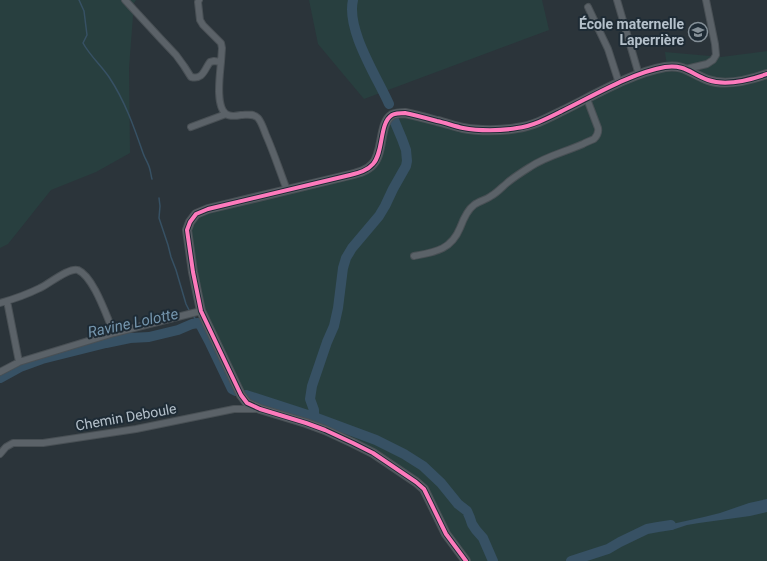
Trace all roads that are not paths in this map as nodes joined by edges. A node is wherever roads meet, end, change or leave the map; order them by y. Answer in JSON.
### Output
{"nodes":[{"id":1,"x":125,"y":0,"type":"edge"},
{"id":2,"x":199,"y":0,"type":"edge"},
{"id":3,"x":617,"y":0,"type":"edge"},
{"id":4,"x":706,"y":0,"type":"edge"},
{"id":5,"x":588,"y":7,"type":"dead end"},
{"id":6,"x":222,"y":62,"type":"junction"},
{"id":7,"x":686,"y":68,"type":"junction"},
{"id":8,"x":639,"y":74,"type":"junction"},
{"id":9,"x":767,"y":74,"type":"edge"},
{"id":10,"x":619,"y":83,"type":"junction"},
{"id":11,"x":587,"y":99,"type":"junction"},
{"id":12,"x":226,"y":114,"type":"junction"},
{"id":13,"x":191,"y":127,"type":"dead end"},
{"id":14,"x":287,"y":190,"type":"junction"},
{"id":15,"x":414,"y":256,"type":"dead end"},
{"id":16,"x":7,"y":301,"type":"junction"},
{"id":17,"x":0,"y":303,"type":"edge"},
{"id":18,"x":201,"y":311,"type":"junction"},
{"id":19,"x":114,"y":333,"type":"junction"},
{"id":20,"x":19,"y":362,"type":"junction"},
{"id":21,"x":0,"y":372,"type":"edge"},
{"id":22,"x":260,"y":409,"type":"junction"},
{"id":23,"x":0,"y":454,"type":"edge"},
{"id":24,"x":466,"y":561,"type":"edge"}],
"edges":[{"from":1,"to":6,"type":"street"},
{"from":2,"to":6,"type":"street"},
{"from":3,"to":8,"type":"street"},
{"from":4,"to":7,"type":"street"},
{"from":5,"to":10,"type":"street"},
{"from":6,"to":12,"type":"street"},
{"from":7,"to":8,"type":"street"},
{"from":7,"to":9,"type":"street"},
{"from":8,"to":10,"type":"street"},
{"from":10,"to":11,"type":"street"},
{"from":11,"to":14,"type":"street"},
{"from":11,"to":15,"type":"street"},
{"from":12,"to":13,"type":"street"},
{"from":12,"to":14,"type":"street"},
{"from":14,"to":18,"type":"street"},
{"from":16,"to":17,"type":"street"},
{"from":16,"to":19,"type":"street"},
{"from":16,"to":20,"type":"street"},
{"from":18,"to":19,"type":"street"},
{"from":18,"to":22,"type":"street"},
{"from":19,"to":20,"type":"street"},
{"from":20,"to":21,"type":"street"},
{"from":22,"to":23,"type":"street","name":"Chemin Deboule"},
{"from":22,"to":24,"type":"street"}]}
